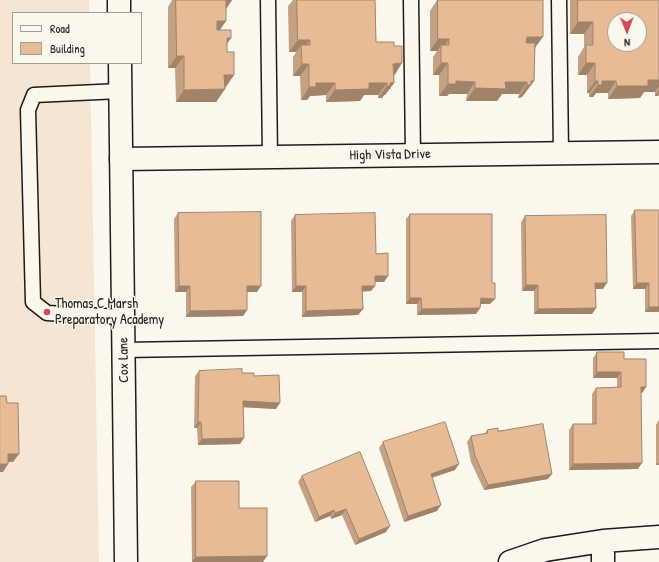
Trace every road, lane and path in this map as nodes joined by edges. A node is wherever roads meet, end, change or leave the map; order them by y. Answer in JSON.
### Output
{"nodes":[{"id":1,"x":119,"y":0,"type":"edge"},
{"id":2,"x":268,"y":0,"type":"edge"},
{"id":3,"x":411,"y":0,"type":"edge"},
{"id":4,"x":559,"y":0,"type":"edge"},
{"id":5,"x":119,"y":12,"type":"edge"},
{"id":6,"x":120,"y":64,"type":"edge"},
{"id":7,"x":120,"y":91,"type":"junction"},
{"id":8,"x":659,"y":152,"type":"edge"},
{"id":9,"x":561,"y":153,"type":"junction"},
{"id":10,"x":413,"y":155,"type":"junction"},
{"id":11,"x":270,"y":157,"type":"junction"},
{"id":12,"x":121,"y":159,"type":"junction"},
{"id":13,"x":123,"y":317,"type":"junction"},
{"id":14,"x":659,"y":341,"type":"edge"},
{"id":15,"x":124,"y":350,"type":"junction"},
{"id":16,"x":659,"y":537,"type":"edge"},
{"id":17,"x":603,"y":552,"type":"edge"},
{"id":18,"x":126,"y":562,"type":"edge"},
{"id":19,"x":510,"y":562,"type":"edge"}],
"edges":[{"from":1,"to":5,"type":"street"},
{"from":2,"to":11,"type":"lane"},
{"from":3,"to":10,"type":"lane"},
{"from":4,"to":9,"type":"lane"},
{"from":6,"to":7,"type":"street","name":"Cox Lane"},
{"from":7,"to":12,"type":"street","name":"Cox Lane"},
{"from":7,"to":13,"type":"lane"},
{"from":8,"to":9,"type":"street","name":"High Vista Drive"},
{"from":9,"to":10,"type":"street","name":"High Vista Drive"},
{"from":10,"to":11,"type":"street","name":"High Vista Drive"},
{"from":11,"to":12,"type":"street","name":"High Vista Drive"},
{"from":12,"to":13,"type":"street","name":"Cox Lane"},
{"from":13,"to":15,"type":"street","name":"Cox Lane"},
{"from":14,"to":15,"type":"lane"},
{"from":15,"to":18,"type":"street","name":"Cox Lane"},
{"from":16,"to":17,"type":"street"},
{"from":17,"to":19,"type":"street"}]}
